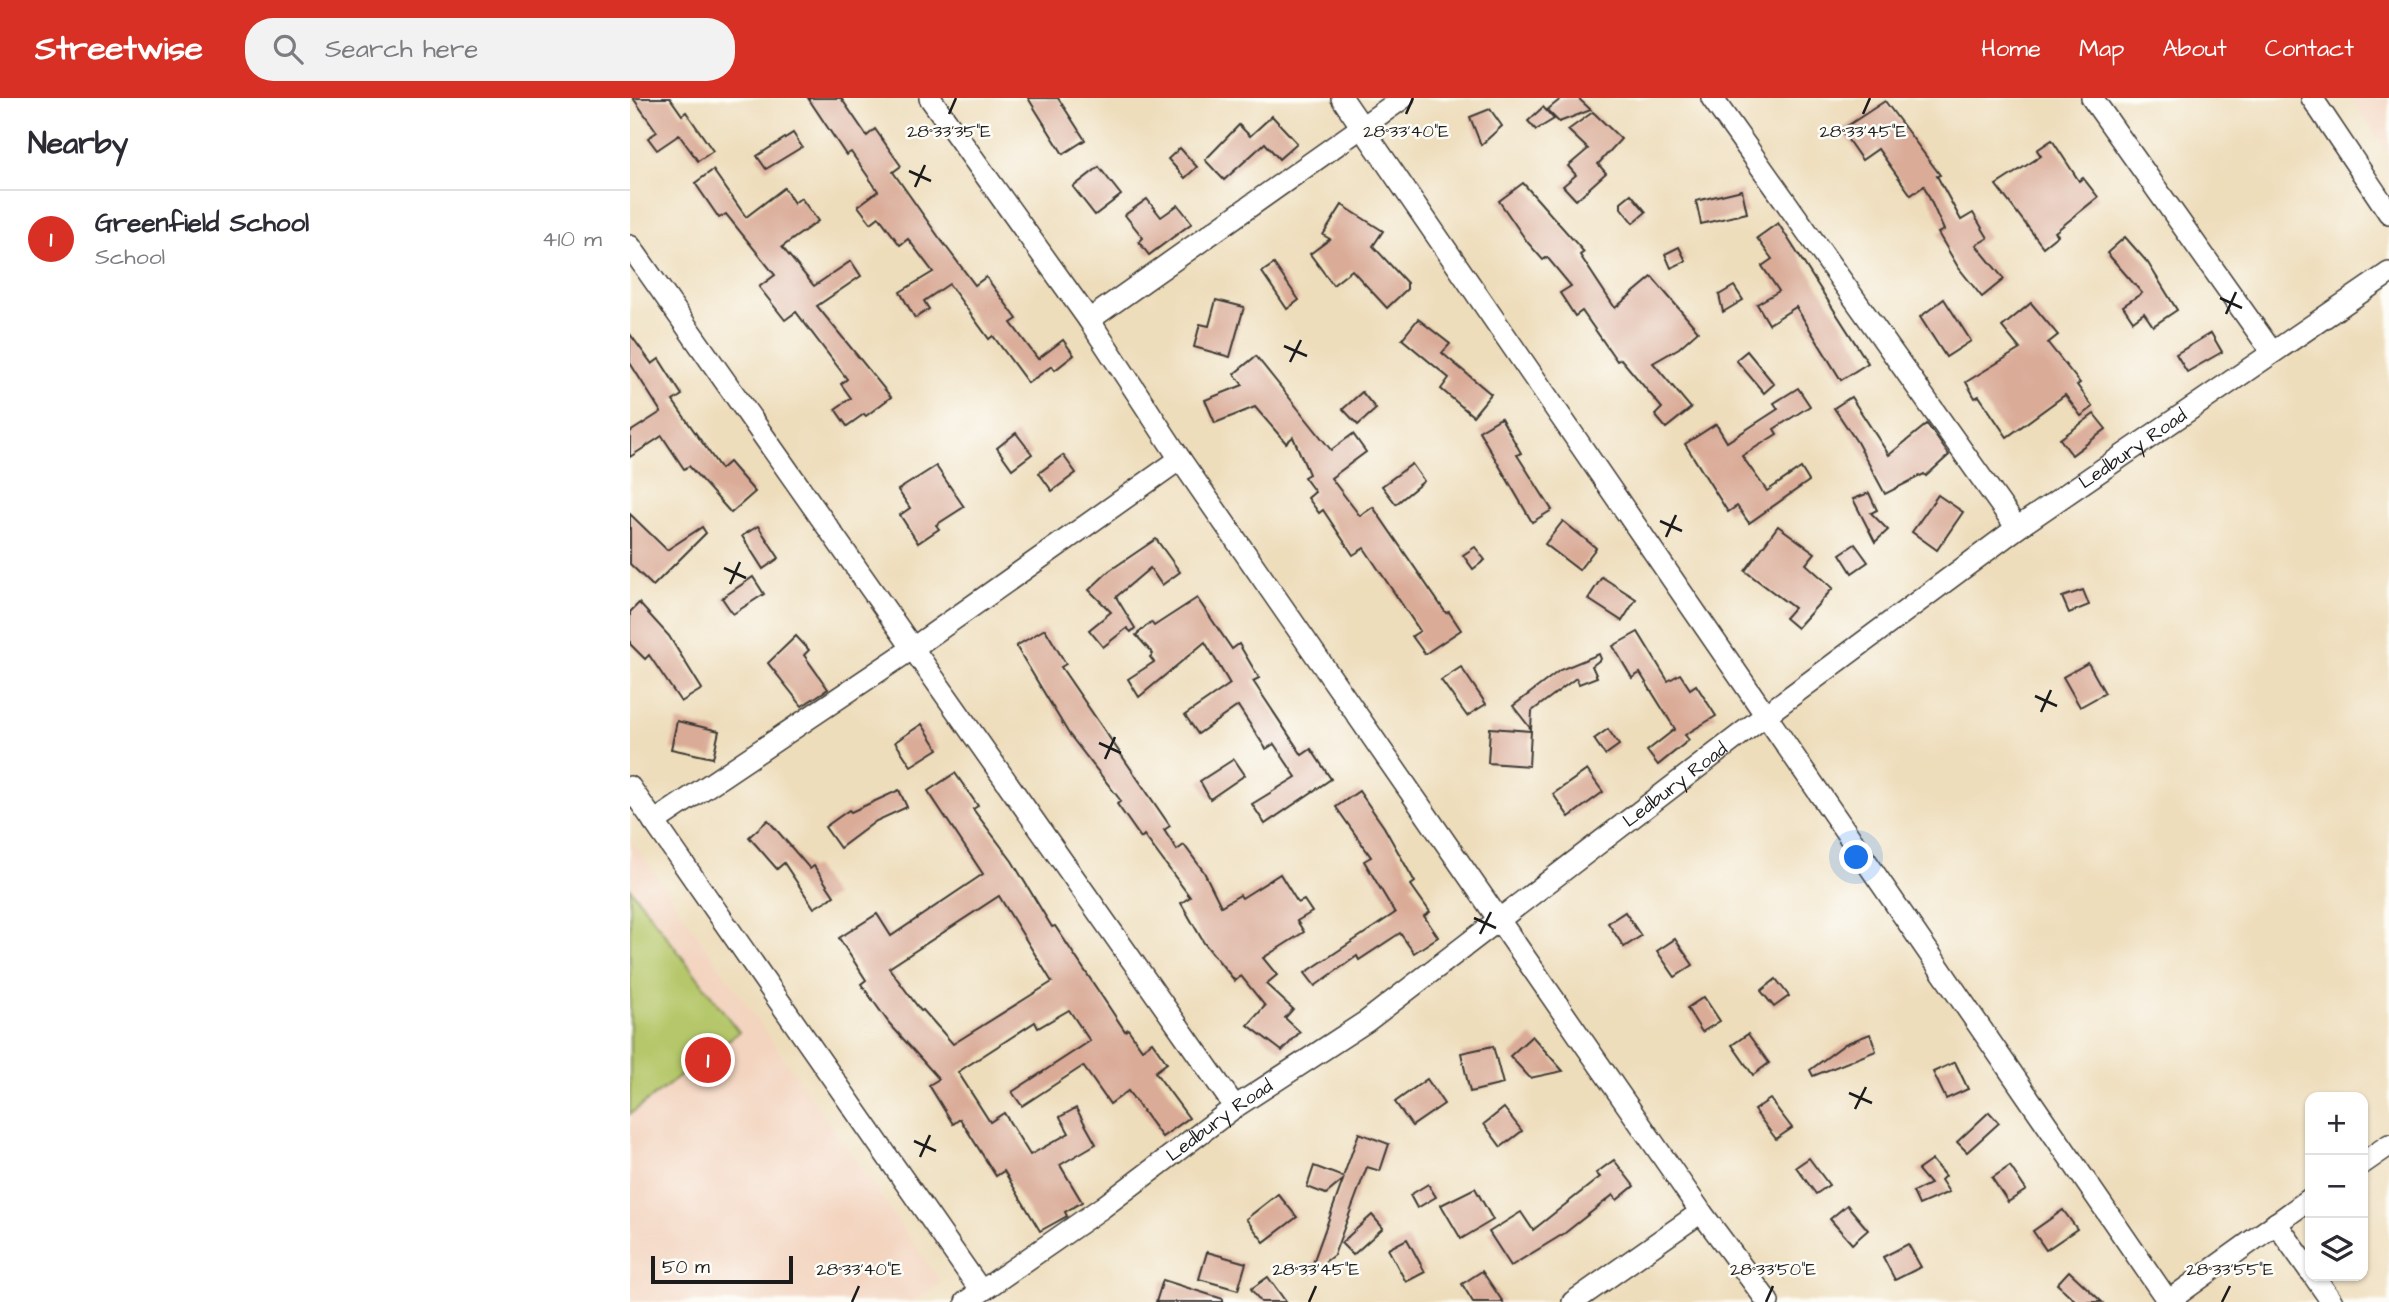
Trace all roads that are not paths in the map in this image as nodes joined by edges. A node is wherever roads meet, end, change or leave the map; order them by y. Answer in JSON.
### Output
{"nodes":[{"id":1,"x":930,"y":98,"type":"edge"},
{"id":2,"x":1342,"y":98,"type":"edge"},
{"id":3,"x":1403,"y":98,"type":"edge"},
{"id":4,"x":1712,"y":98,"type":"edge"},
{"id":5,"x":2092,"y":98,"type":"edge"},
{"id":6,"x":2312,"y":98,"type":"edge"},
{"id":7,"x":1362,"y":127,"type":"junction"},
{"id":8,"x":2389,"y":213,"type":"edge"},
{"id":9,"x":630,"y":246,"type":"edge"},
{"id":10,"x":2389,"y":272,"type":"edge"},
{"id":11,"x":1089,"y":320,"type":"junction"},
{"id":12,"x":2272,"y":352,"type":"junction"},
{"id":13,"x":1180,"y":459,"type":"junction"},
{"id":14,"x":2017,"y":528,"type":"junction"},
{"id":15,"x":913,"y":648,"type":"junction"},
{"id":16,"x":1767,"y":714,"type":"junction"},
{"id":17,"x":630,"y":787,"type":"edge"},
{"id":18,"x":654,"y":822,"type":"junction"},
{"id":19,"x":1500,"y":921,"type":"junction"},
{"id":20,"x":1235,"y":1107,"type":"junction"},
{"id":21,"x":2389,"y":1145,"type":"edge"},
{"id":22,"x":2368,"y":1160,"type":"edge"},
{"id":23,"x":2305,"y":1203,"type":"edge"},
{"id":24,"x":1701,"y":1212,"type":"junction"},
{"id":25,"x":2276,"y":1223,"type":"junction"},
{"id":26,"x":2305,"y":1264,"type":"edge"},
{"id":27,"x":2317,"y":1281,"type":"edge"},
{"id":28,"x":974,"y":1296,"type":"edge"},
{"id":29,"x":2168,"y":1301,"type":"edge"},
{"id":30,"x":1573,"y":1302,"type":"edge"},
{"id":31,"x":1768,"y":1302,"type":"edge"},
{"id":32,"x":2332,"y":1302,"type":"edge"}],
"edges":[{"from":1,"to":11,"type":"street"},
{"from":2,"to":7,"type":"street"},
{"from":3,"to":7,"type":"street"},
{"from":4,"to":14,"type":"street"},
{"from":5,"to":12,"type":"street"},
{"from":6,"to":8,"type":"street"},
{"from":7,"to":11,"type":"street"},
{"from":7,"to":16,"type":"street"},
{"from":9,"to":15,"type":"street"},
{"from":10,"to":12,"type":"street","name":"Ledbury Road"},
{"from":11,"to":13,"type":"street"},
{"from":12,"to":14,"type":"street","name":"Ledbury Road"},
{"from":13,"to":15,"type":"street"},
{"from":13,"to":19,"type":"street"},
{"from":14,"to":16,"type":"street","name":"Ledbury Road"},
{"from":15,"to":18,"type":"street"},
{"from":15,"to":20,"type":"street"},
{"from":16,"to":19,"type":"street","name":"Ledbury Road"},
{"from":16,"to":29,"type":"street"},
{"from":17,"to":18,"type":"street"},
{"from":18,"to":28,"type":"street"},
{"from":19,"to":20,"type":"street","name":"Ledbury Road"},
{"from":19,"to":24,"type":"street"},
{"from":20,"to":28,"type":"street","name":"Ledbury Road"},
{"from":21,"to":22,"type":"street"},
{"from":23,"to":25,"type":"street"},
{"from":24,"to":30,"type":"street"},
{"from":24,"to":31,"type":"street"},
{"from":25,"to":26,"type":"street"},
{"from":25,"to":29,"type":"street"},
{"from":27,"to":32,"type":"street"}]}
